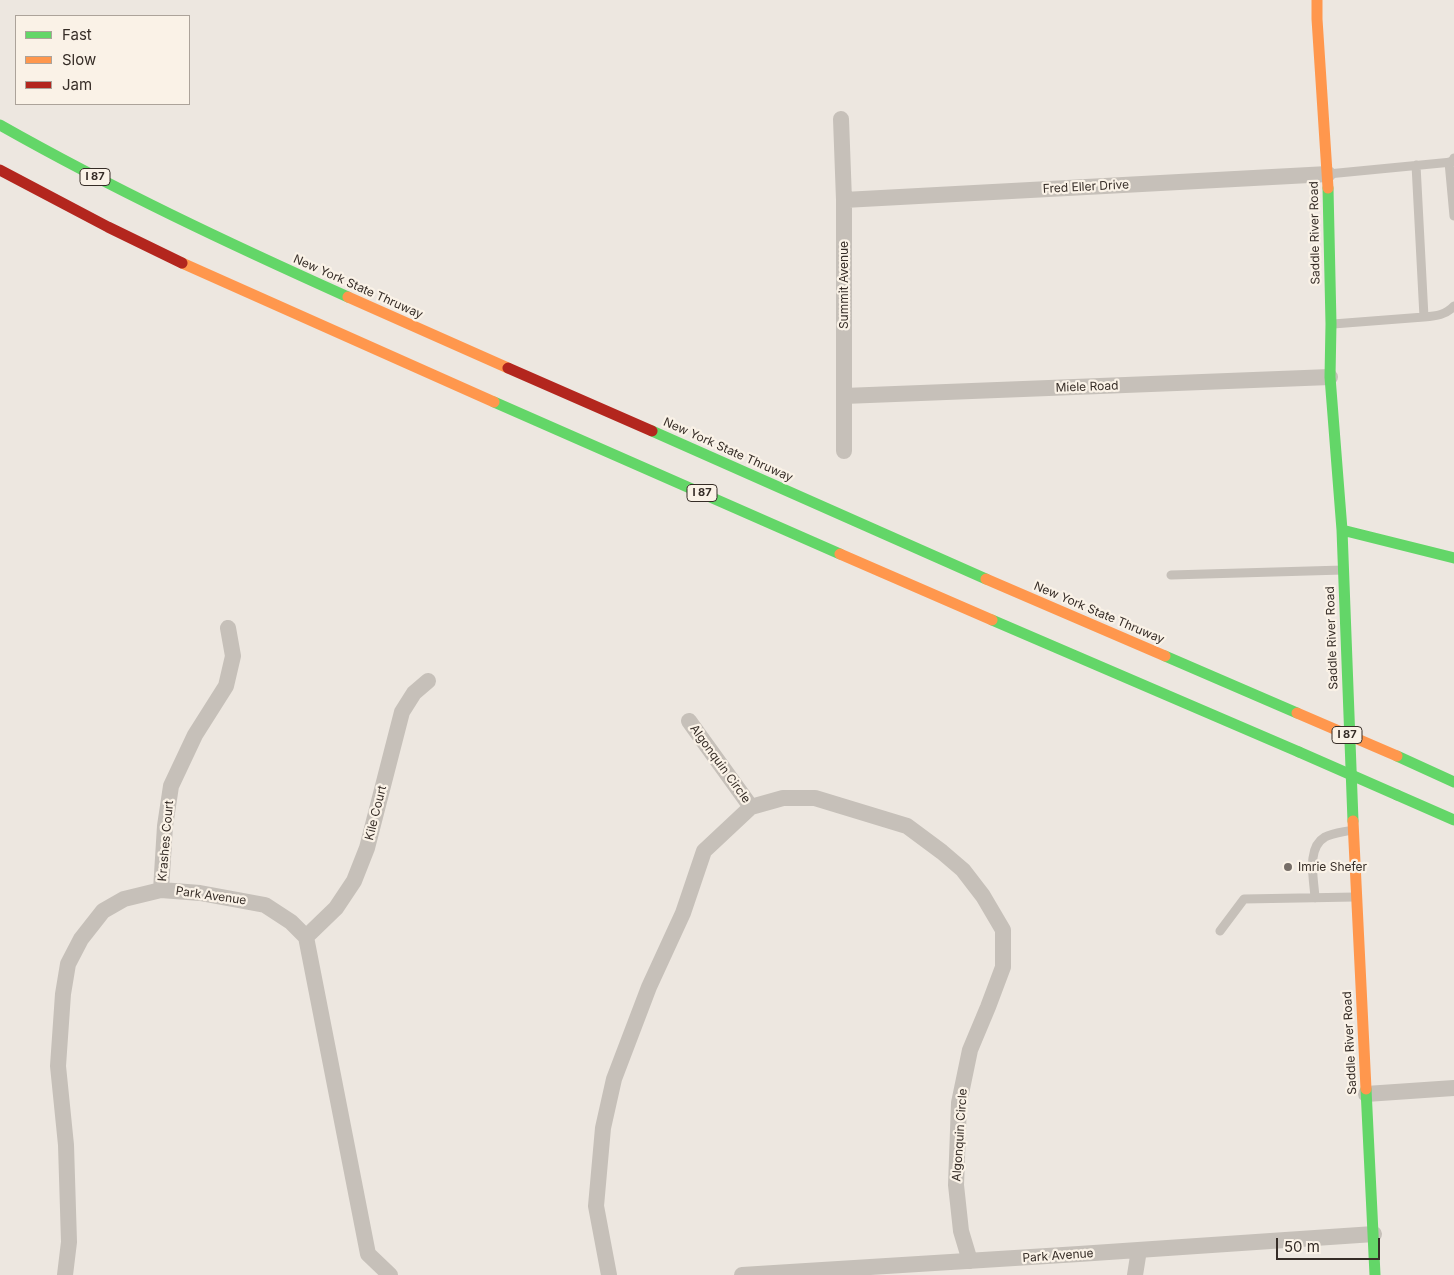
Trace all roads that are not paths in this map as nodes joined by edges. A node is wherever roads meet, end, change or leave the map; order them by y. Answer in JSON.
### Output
{"nodes":[{"id":1,"x":1317,"y":0,"type":"edge"},
{"id":2,"x":841,"y":119,"type":"dead end"},
{"id":3,"x":0,"y":125,"type":"edge"},
{"id":4,"x":1452,"y":160,"type":"edge"},
{"id":5,"x":1416,"y":165,"type":"junction"},
{"id":6,"x":0,"y":170,"type":"edge"},
{"id":7,"x":1328,"y":174,"type":"junction"},
{"id":8,"x":844,"y":200,"type":"junction"},
{"id":9,"x":1454,"y":216,"type":"edge"},
{"id":10,"x":1454,"y":306,"type":"edge"},
{"id":11,"x":1424,"y":317,"type":"junction"},
{"id":12,"x":1331,"y":324,"type":"junction"},
{"id":13,"x":1330,"y":377,"type":"junction"},
{"id":14,"x":844,"y":396,"type":"junction"},
{"id":15,"x":844,"y":451,"type":"dead end"},
{"id":16,"x":1342,"y":530,"type":"junction"},
{"id":17,"x":1454,"y":558,"type":"edge"},
{"id":18,"x":1343,"y":570,"type":"junction"},
{"id":19,"x":1171,"y":575,"type":"dead end"},
{"id":20,"x":228,"y":628,"type":"dead end"},
{"id":21,"x":428,"y":681,"type":"dead end"},
{"id":22,"x":689,"y":721,"type":"dead end"},
{"id":23,"x":1454,"y":782,"type":"edge"},
{"id":24,"x":751,"y":807,"type":"junction"},
{"id":25,"x":1454,"y":820,"type":"edge"},
{"id":26,"x":1353,"y":830,"type":"junction"},
{"id":27,"x":161,"y":890,"type":"junction"},
{"id":28,"x":1355,"y":896,"type":"junction"},
{"id":29,"x":1315,"y":898,"type":"junction"},
{"id":30,"x":1220,"y":931,"type":"dead end"},
{"id":31,"x":306,"y":937,"type":"junction"},
{"id":32,"x":1454,"y":1088,"type":"edge"},
{"id":33,"x":1366,"y":1094,"type":"junction"},
{"id":34,"x":1374,"y":1234,"type":"junction"},
{"id":35,"x":1139,"y":1250,"type":"junction"},
{"id":36,"x":970,"y":1261,"type":"junction"},
{"id":37,"x":787,"y":1274,"type":"edge"},
{"id":38,"x":64,"y":1275,"type":"edge"},
{"id":39,"x":390,"y":1275,"type":"edge"},
{"id":40,"x":609,"y":1275,"type":"edge"},
{"id":41,"x":742,"y":1275,"type":"edge"},
{"id":42,"x":1135,"y":1275,"type":"edge"},
{"id":43,"x":1375,"y":1275,"type":"edge"}],
"edges":[{"from":1,"to":7,"type":"main road","name":"Saddle River Road"},
{"from":2,"to":8,"type":"street","name":"Summit Avenue"},
{"from":3,"to":23,"type":"main road","name":"New York State Thruway","number":"I 87","bridge":true},
{"from":4,"to":5,"type":"lane"},
{"from":4,"to":9,"type":"lane"},
{"from":5,"to":7,"type":"lane"},
{"from":5,"to":11,"type":"lane"},
{"from":6,"to":25,"type":"main road","number":"I 87","bridge":true},
{"from":7,"to":8,"type":"street","name":"Fred Eller Drive"},
{"from":7,"to":12,"type":"main road","name":"Saddle River Road"},
{"from":8,"to":14,"type":"street","name":"Summit Avenue"},
{"from":10,"to":11,"type":"lane"},
{"from":11,"to":12,"type":"lane"},
{"from":12,"to":13,"type":"main road","name":"Saddle River Road"},
{"from":13,"to":14,"type":"street","name":"Miele Road"},
{"from":13,"to":16,"type":"main road","name":"Saddle River Road"},
{"from":14,"to":15,"type":"street","name":"Summit Avenue"},
{"from":16,"to":17,"type":"main road"},
{"from":16,"to":18,"type":"main road","name":"Saddle River Road"},
{"from":18,"to":19,"type":"lane"},
{"from":18,"to":26,"type":"main road","name":"Saddle River Road"},
{"from":20,"to":27,"type":"street","name":"Krashes Court"},
{"from":21,"to":31,"type":"street","name":"Kile Court"},
{"from":22,"to":24,"type":"street","name":"Algonquin Circle"},
{"from":24,"to":36,"type":"street","name":"Algonquin Circle"},
{"from":24,"to":40,"type":"street","name":"Algonquin Circle"},
{"from":26,"to":28,"type":"main road","name":"Saddle River Road"},
{"from":26,"to":29,"type":"lane"},
{"from":27,"to":31,"type":"street","name":"Park Avenue"},
{"from":27,"to":38,"type":"street","name":"Park Avenue"},
{"from":28,"to":29,"type":"lane"},
{"from":28,"to":33,"type":"main road","name":"Saddle River Road"},
{"from":29,"to":30,"type":"lane"},
{"from":31,"to":39,"type":"street"},
{"from":32,"to":33,"type":"street"},
{"from":33,"to":34,"type":"main road","name":"Saddle River Road"},
{"from":34,"to":35,"type":"street","name":"Park Avenue"},
{"from":34,"to":43,"type":"main road","name":"Saddle River Road"},
{"from":35,"to":36,"type":"street","name":"Park Avenue"},
{"from":35,"to":42,"type":"street"},
{"from":36,"to":37,"type":"street","name":"Park Avenue"},
{"from":37,"to":41,"type":"street","name":"Park Avenue"}]}
